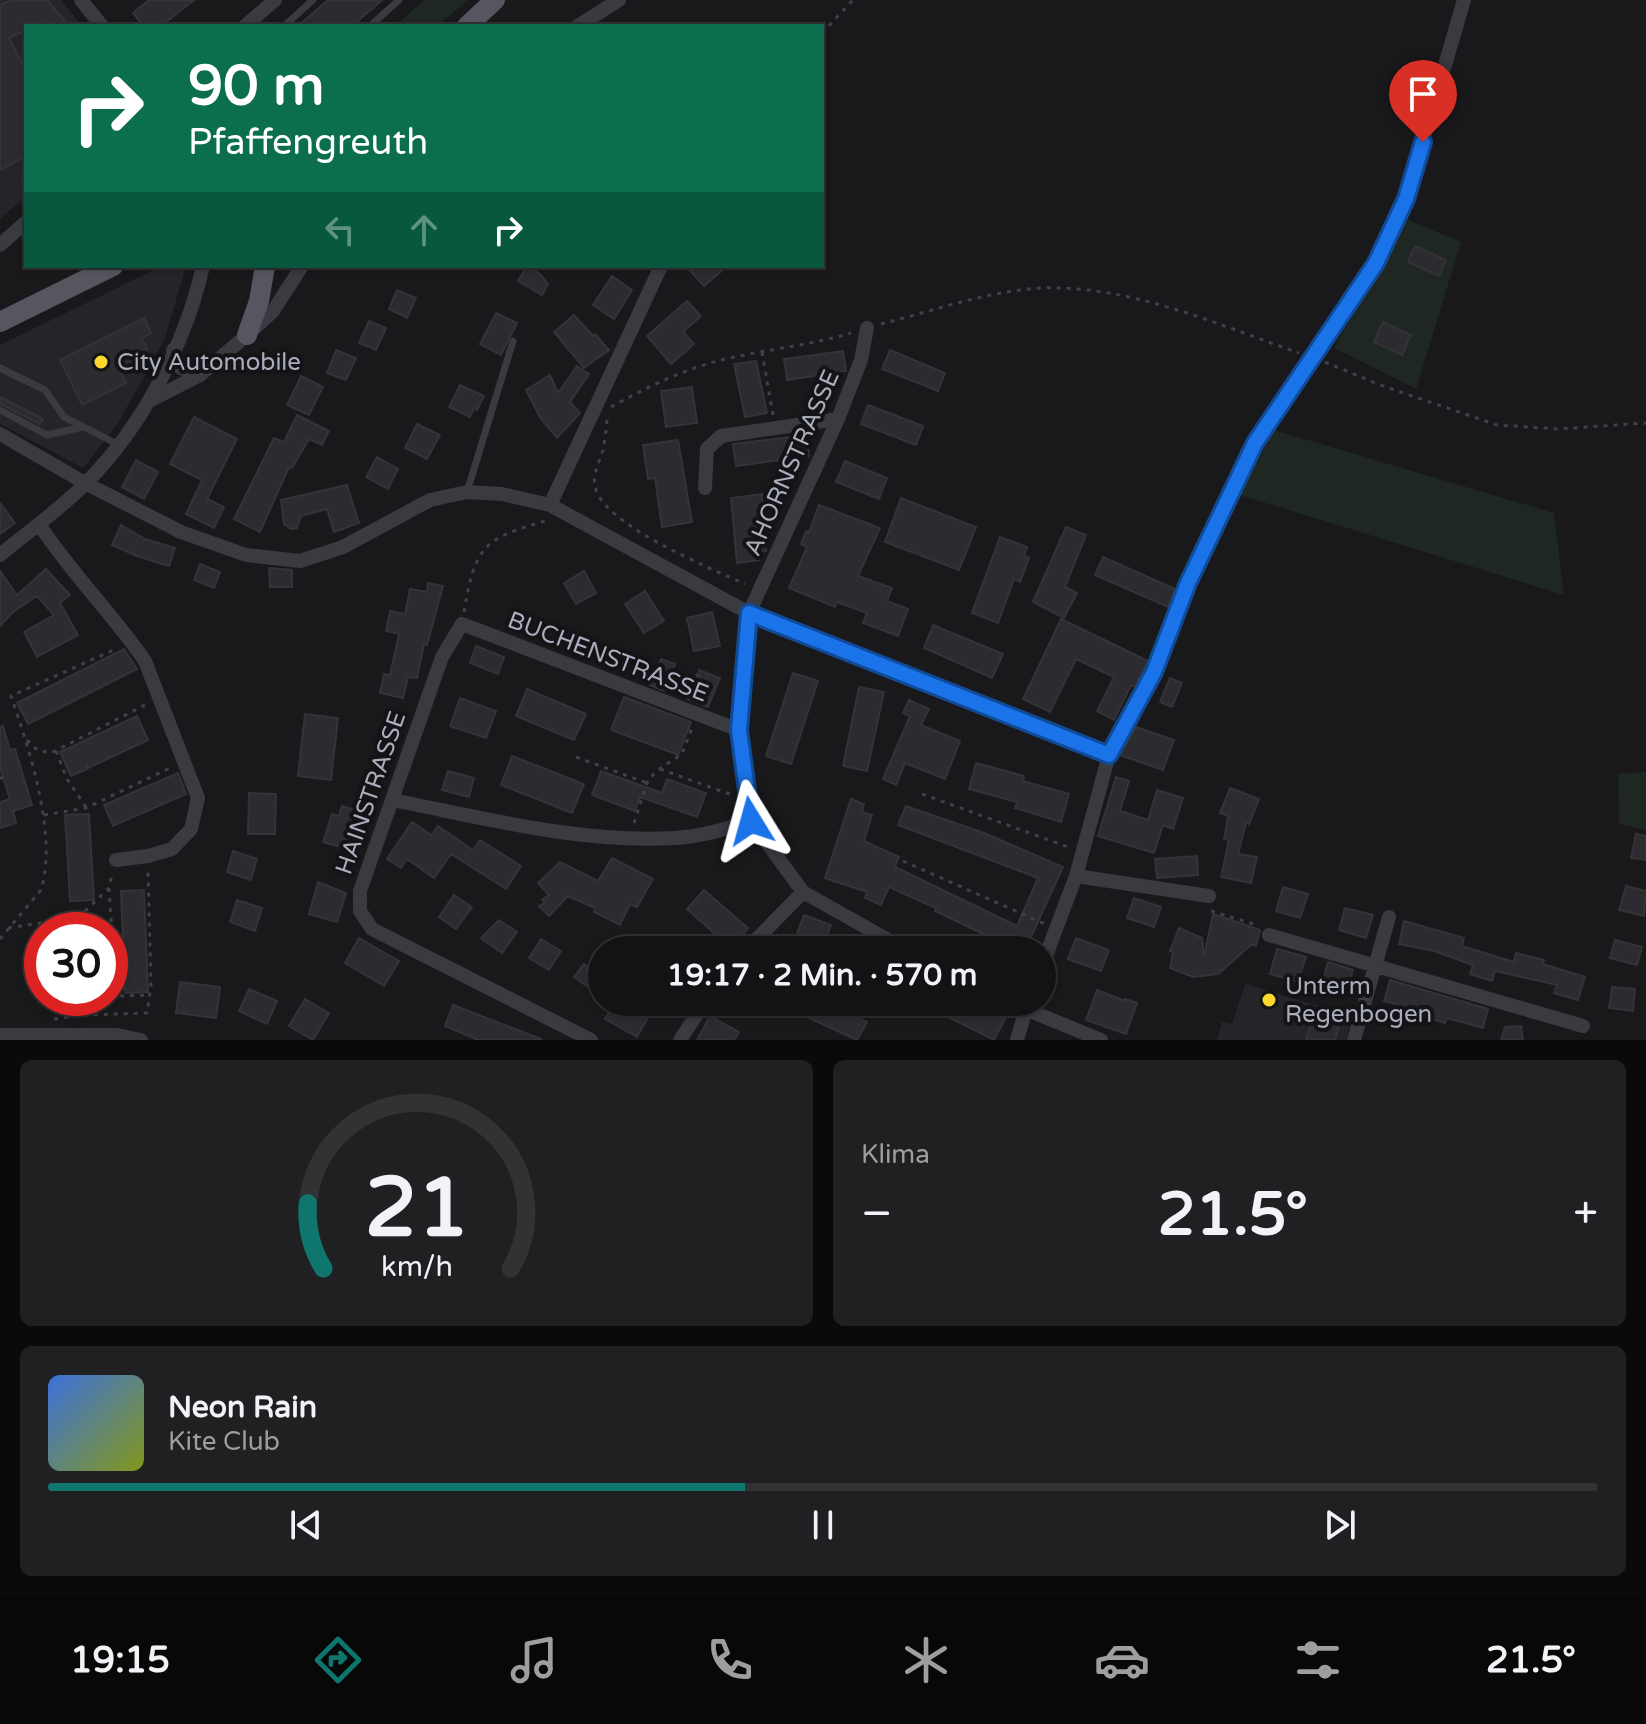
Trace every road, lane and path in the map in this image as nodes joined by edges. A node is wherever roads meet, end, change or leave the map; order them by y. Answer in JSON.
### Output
{"nodes":[{"id":1,"x":81,"y":0,"type":"edge"},
{"id":2,"x":275,"y":0,"type":"edge"},
{"id":3,"x":313,"y":0,"type":"edge"},
{"id":4,"x":399,"y":0,"type":"edge"},
{"id":5,"x":495,"y":0,"type":"edge"},
{"id":6,"x":619,"y":0,"type":"edge"},
{"id":7,"x":853,"y":0,"type":"edge"},
{"id":8,"x":1464,"y":0,"type":"edge"},
{"id":9,"x":253,"y":23,"type":"edge"},
{"id":10,"x":100,"y":24,"type":"edge"},
{"id":11,"x":286,"y":24,"type":"edge"},
{"id":12,"x":372,"y":24,"type":"edge"},
{"id":13,"x":469,"y":24,"type":"edge"},
{"id":14,"x":581,"y":24,"type":"edge"},
{"id":15,"x":824,"y":31,"type":"edge"},
{"id":16,"x":24,"y":224,"type":"edge"},
{"id":17,"x":0,"y":245,"type":"edge"},
{"id":18,"x":109,"y":268,"type":"edge"},
{"id":19,"x":203,"y":268,"type":"edge"},
{"id":20,"x":265,"y":268,"type":"edge"},
{"id":21,"x":301,"y":268,"type":"edge"},
{"id":22,"x":660,"y":268,"type":"edge"},
{"id":23,"x":0,"y":322,"type":"edge"},
{"id":24,"x":867,"y":328,"type":"junction"},
{"id":25,"x":247,"y":335,"type":"junction"},
{"id":26,"x":513,"y":341,"type":"dead end"},
{"id":27,"x":173,"y":350,"type":"junction"},
{"id":28,"x":762,"y":352,"type":"junction"},
{"id":29,"x":1313,"y":358,"type":"junction"},
{"id":30,"x":0,"y":368,"type":"edge"},
{"id":31,"x":200,"y":375,"type":"junction"},
{"id":32,"x":149,"y":401,"type":"junction"},
{"id":33,"x":0,"y":410,"type":"edge"},
{"id":34,"x":838,"y":419,"type":"junction"},
{"id":35,"x":1646,"y":423,"type":"edge"},
{"id":36,"x":83,"y":427,"type":"junction"},
{"id":37,"x":775,"y":428,"type":"junction"},
{"id":38,"x":0,"y":434,"type":"edge"},
{"id":39,"x":117,"y":444,"type":"junction"},
{"id":40,"x":85,"y":483,"type":"junction"},
{"id":41,"x":705,"y":488,"type":"dead end"},
{"id":42,"x":467,"y":492,"type":"junction"},
{"id":43,"x":550,"y":505,"type":"junction"},
{"id":44,"x":568,"y":515,"type":"junction"},
{"id":45,"x":39,"y":524,"type":"junction"},
{"id":46,"x":0,"y":555,"type":"edge"},
{"id":47,"x":760,"y":590,"type":"junction"},
{"id":48,"x":749,"y":613,"type":"junction"},
{"id":49,"x":462,"y":624,"type":"junction"},
{"id":50,"x":132,"y":642,"type":"junction"},
{"id":51,"x":159,"y":698,"type":"junction"},
{"id":52,"x":697,"y":714,"type":"junction"},
{"id":53,"x":739,"y":730,"type":"junction"},
{"id":54,"x":25,"y":736,"type":"junction"},
{"id":55,"x":56,"y":751,"type":"junction"},
{"id":56,"x":1109,"y":755,"type":"junction"},
{"id":57,"x":576,"y":757,"type":"dead end"},
{"id":58,"x":183,"y":762,"type":"junction"},
{"id":59,"x":660,"y":769,"type":"junction"},
{"id":60,"x":647,"y":783,"type":"junction"},
{"id":61,"x":922,"y":794,"type":"dead end"},
{"id":62,"x":392,"y":800,"type":"junction"},
{"id":63,"x":748,"y":801,"type":"junction"},
{"id":64,"x":86,"y":808,"type":"junction"},
{"id":65,"x":44,"y":815,"type":"junction"},
{"id":66,"x":751,"y":821,"type":"junction"},
{"id":67,"x":630,"y":838,"type":"junction"},
{"id":68,"x":1082,"y":852,"type":"junction"},
{"id":69,"x":148,"y":856,"type":"junction"},
{"id":70,"x":116,"y":860,"type":"joint"},
{"id":71,"x":903,"y":861,"type":"dead end"},
{"id":72,"x":1076,"y":876,"type":"junction"},
{"id":73,"x":109,"y":888,"type":"junction"},
{"id":74,"x":803,"y":892,"type":"junction"},
{"id":75,"x":1209,"y":896,"type":"joint"},
{"id":76,"x":84,"y":912,"type":"edge"},
{"id":77,"x":1389,"y":917,"type":"dead end"},
{"id":78,"x":24,"y":926,"type":"edge"},
{"id":79,"x":8,"y":928,"type":"junction"},
{"id":80,"x":1056,"y":929,"type":"junction"},
{"id":81,"x":1269,"y":935,"type":"joint"},
{"id":82,"x":760,"y":936,"type":"edge"},
{"id":83,"x":881,"y":936,"type":"edge"},
{"id":84,"x":1053,"y":936,"type":"edge"},
{"id":85,"x":0,"y":939,"type":"edge"},
{"id":86,"x":1375,"y":966,"type":"junction"},
{"id":87,"x":149,"y":995,"type":"junction"},
{"id":88,"x":128,"y":1014,"type":"edge"},
{"id":89,"x":79,"y":1016,"type":"edge"},
{"id":90,"x":696,"y":1016,"type":"edge"},
{"id":91,"x":1024,"y":1016,"type":"edge"},
{"id":92,"x":1049,"y":1016,"type":"edge"},
{"id":93,"x":1583,"y":1026,"type":"dead end"},
{"id":94,"x":0,"y":1035,"type":"edge"},
{"id":95,"x":30,"y":1036,"type":"junction"},
{"id":96,"x":141,"y":1040,"type":"edge"},
{"id":97,"x":591,"y":1040,"type":"edge"},
{"id":98,"x":680,"y":1040,"type":"edge"},
{"id":99,"x":1017,"y":1040,"type":"edge"},
{"id":100,"x":1101,"y":1040,"type":"edge"},
{"id":101,"x":1354,"y":1040,"type":"edge"}],
"edges":[{"from":1,"to":10,"type":"street"},
{"from":2,"to":9,"type":"street"},
{"from":3,"to":11,"type":"lane"},
{"from":4,"to":12,"type":"lane"},
{"from":5,"to":13,"type":"main road"},
{"from":6,"to":14,"type":"street"},
{"from":7,"to":15,"type":"path"},
{"from":8,"to":29,"type":"street"},
{"from":16,"to":17,"type":"street"},
{"from":18,"to":23,"type":"main road"},
{"from":19,"to":27,"type":"street"},
{"from":20,"to":25,"type":"main road"},
{"from":21,"to":25,"type":"street"},
{"from":22,"to":43,"type":"street"},
{"from":24,"to":28,"type":"path"},
{"from":24,"to":29,"type":"path"},
{"from":24,"to":34,"type":"street","name":"AHORNSTRASSE"},
{"from":25,"to":31,"type":"street"},
{"from":26,"to":42,"type":"lane"},
{"from":27,"to":31,"type":"street"},
{"from":27,"to":32,"type":"street"},
{"from":28,"to":37,"type":"path"},
{"from":28,"to":47,"type":"path"},
{"from":29,"to":35,"type":"path"},
{"from":29,"to":56,"type":"street"},
{"from":30,"to":36,"type":"lane"},
{"from":31,"to":32,"type":"street"},
{"from":32,"to":39,"type":"street"},
{"from":33,"to":36,"type":"lane"},
{"from":34,"to":37,"type":"street"},
{"from":34,"to":47,"type":"street","name":"AHORNSTRASSE"},
{"from":36,"to":39,"type":"lane"},
{"from":37,"to":41,"type":"street"},
{"from":38,"to":40,"type":"street"},
{"from":39,"to":40,"type":"street"},
{"from":40,"to":42,"type":"street"},
{"from":40,"to":45,"type":"street"},
{"from":42,"to":43,"type":"street"},
{"from":43,"to":44,"type":"street"},
{"from":44,"to":48,"type":"street"},
{"from":44,"to":49,"type":"path"},
{"from":45,"to":46,"type":"street"},
{"from":45,"to":50,"type":"street"},
{"from":47,"to":48,"type":"street","name":"AHORNSTRASSE"},
{"from":48,"to":53,"type":"street"},
{"from":48,"to":56,"type":"street"},
{"from":49,"to":52,"type":"street","name":"BUCHENSTRASSE"},
{"from":49,"to":62,"type":"street","name":"HAINSTRASSE"},
{"from":50,"to":51,"type":"street"},
{"from":50,"to":54,"type":"path"},
{"from":51,"to":55,"type":"path"},
{"from":51,"to":58,"type":"street"},
{"from":52,"to":53,"type":"street","name":"BUCHENSTRASSE"},
{"from":52,"to":59,"type":"path"},
{"from":53,"to":63,"type":"street"},
{"from":54,"to":55,"type":"path"},
{"from":54,"to":65,"type":"path"},
{"from":55,"to":64,"type":"path"},
{"from":56,"to":68,"type":"street"},
{"from":57,"to":60,"type":"path"},
{"from":58,"to":64,"type":"path"},
{"from":58,"to":69,"type":"street"},
{"from":59,"to":60,"type":"path"},
{"from":59,"to":63,"type":"path"},
{"from":60,"to":67,"type":"path"},
{"from":61,"to":68,"type":"path"},
{"from":62,"to":67,"type":"street"},
{"from":62,"to":97,"type":"street","name":"HAINSTRASSE"},
{"from":63,"to":66,"type":"street"},
{"from":64,"to":65,"type":"path"},
{"from":65,"to":79,"type":"path"},
{"from":66,"to":67,"type":"street"},
{"from":66,"to":74,"type":"street"},
{"from":68,"to":72,"type":"street"},
{"from":69,"to":70,"type":"street"},
{"from":69,"to":87,"type":"path"},
{"from":70,"to":73,"type":"path"},
{"from":71,"to":80,"type":"path"},
{"from":72,"to":75,"type":"street"},
{"from":72,"to":80,"type":"street"},
{"from":73,"to":76,"type":"path"},
{"from":73,"to":87,"type":"path"},
{"from":74,"to":82,"type":"street"},
{"from":74,"to":83,"type":"street"},
{"from":75,"to":81,"type":"path"},
{"from":77,"to":86,"type":"street"},
{"from":78,"to":79,"type":"path"},
{"from":79,"to":85,"type":"path"},
{"from":80,"to":84,"type":"street"},
{"from":81,"to":86,"type":"street"},
{"from":86,"to":93,"type":"street"},
{"from":86,"to":101,"type":"street"},
{"from":87,"to":88,"type":"path"},
{"from":89,"to":95,"type":"path"},
{"from":90,"to":98,"type":"street"},
{"from":91,"to":99,"type":"street"},
{"from":92,"to":100,"type":"street"},
{"from":94,"to":95,"type":"street"},
{"from":95,"to":96,"type":"street"}]}
